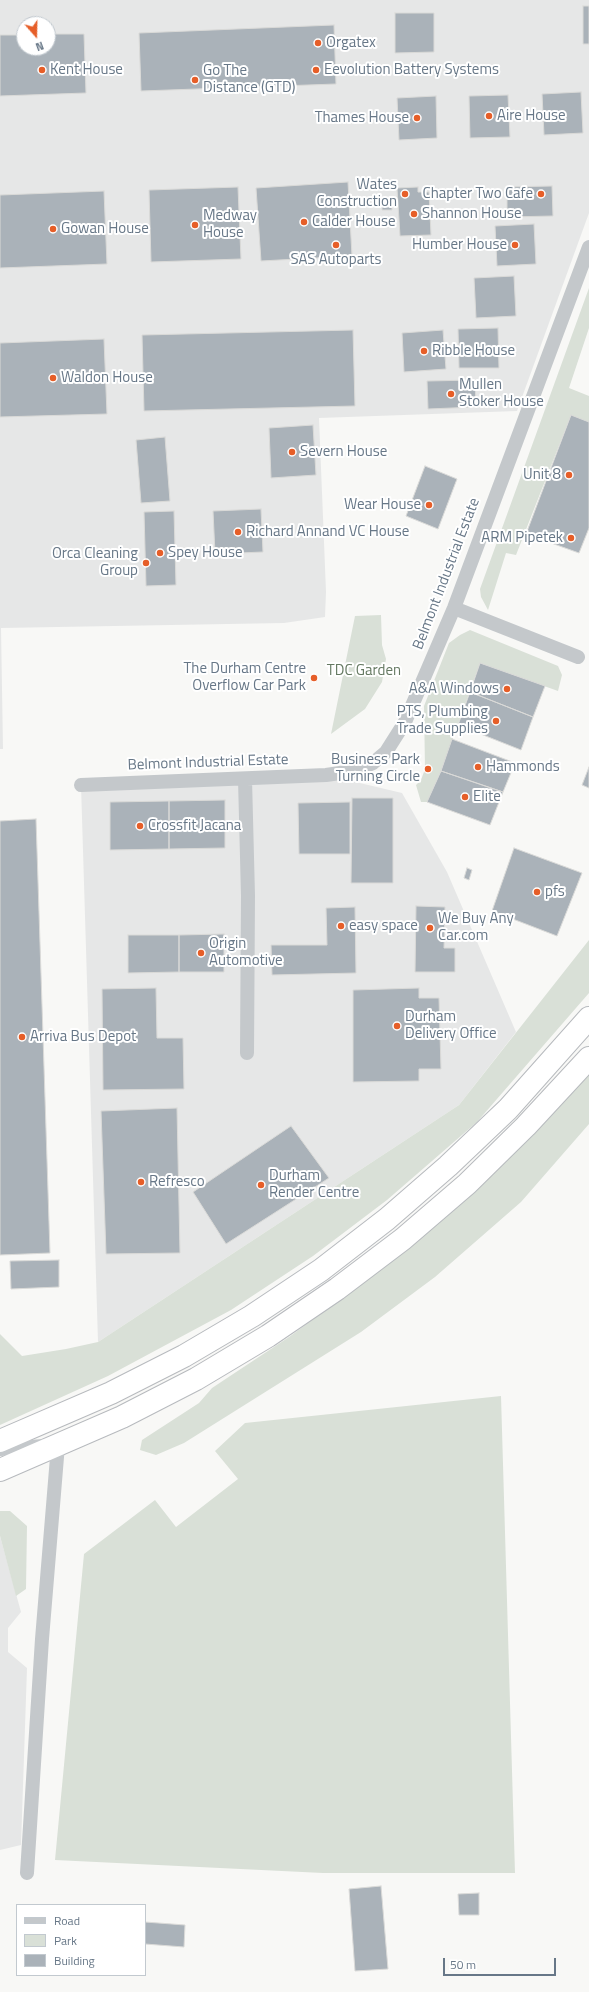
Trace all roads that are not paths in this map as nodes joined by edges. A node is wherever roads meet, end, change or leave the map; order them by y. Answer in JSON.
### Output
{"nodes":[{"id":1,"x":589,"y":247,"type":"edge"},
{"id":2,"x":454,"y":608,"type":"junction"},
{"id":3,"x":578,"y":657,"type":"dead end"},
{"id":4,"x":245,"y":779,"type":"junction"},
{"id":5,"x":81,"y":785,"type":"dead end"},
{"id":6,"x":589,"y":1018,"type":"edge"},
{"id":7,"x":247,"y":1053,"type":"dead end"},
{"id":8,"x":589,"y":1058,"type":"edge"},
{"id":9,"x":0,"y":1441,"type":"edge"},
{"id":10,"x":58,"y":1446,"type":"junction"},
{"id":11,"x":0,"y":1449,"type":"edge"},
{"id":12,"x":0,"y":1470,"type":"edge"},
{"id":13,"x":27,"y":1872,"type":"dead end"}],
"edges":[{"from":1,"to":2,"type":"street","name":"Belmont Industrial Estate"},
{"from":2,"to":3,"type":"street"},
{"from":2,"to":4,"type":"street","name":"Belmont Industrial Estate"},
{"from":4,"to":5,"type":"street","name":"Belmont Industrial Estate"},
{"from":4,"to":7,"type":"street"},
{"from":6,"to":9,"type":"highway"},
{"from":8,"to":10,"type":"highway"},
{"from":10,"to":11,"type":"street"},
{"from":10,"to":12,"type":"highway"},
{"from":10,"to":13,"type":"street"}]}
